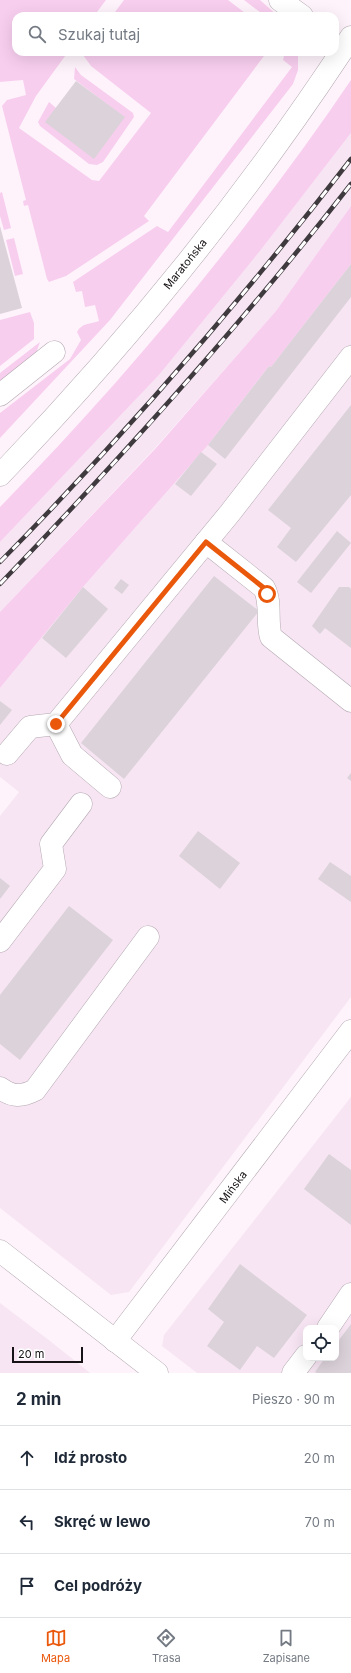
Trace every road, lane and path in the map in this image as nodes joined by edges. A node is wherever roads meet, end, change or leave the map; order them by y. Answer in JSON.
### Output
{"nodes":[{"id":1,"x":280,"y":0,"type":"edge"},
{"id":2,"x":296,"y":12,"type":"edge"},
{"id":3,"x":334,"y":56,"type":"edge"},
{"id":4,"x":54,"y":352,"type":"dead end"},
{"id":5,"x":349,"y":363,"type":"edge"},
{"id":6,"x":0,"y":395,"type":"edge"},
{"id":7,"x":0,"y":475,"type":"edge"},
{"id":8,"x":206,"y":542,"type":"junction"},
{"id":9,"x":351,"y":701,"type":"edge"},
{"id":10,"x":56,"y":724,"type":"junction"},
{"id":11,"x":7,"y":754,"type":"dead end"},
{"id":12,"x":110,"y":787,"type":"dead end"},
{"id":13,"x":81,"y":804,"type":"dead end"},
{"id":14,"x":148,"y":937,"type":"dead end"},
{"id":15,"x":0,"y":941,"type":"edge"},
{"id":16,"x":351,"y":1031,"type":"edge"},
{"id":17,"x":0,"y":1088,"type":"edge"},
{"id":18,"x":0,"y":1251,"type":"edge"},
{"id":19,"x":351,"y":1294,"type":"edge"},
{"id":20,"x":330,"y":1325,"type":"edge"},
{"id":21,"x":115,"y":1342,"type":"junction"},
{"id":22,"x":303,"y":1360,"type":"edge"},
{"id":23,"x":157,"y":1373,"type":"edge"},
{"id":24,"x":293,"y":1373,"type":"edge"}],
"edges":[{"from":1,"to":2,"type":"street"},
{"from":3,"to":7,"type":"street","name":"Maratońska"},
{"from":4,"to":6,"type":"street"},
{"from":5,"to":8,"type":"street"},
{"from":8,"to":9,"type":"street"},
{"from":8,"to":10,"type":"street"},
{"from":10,"to":11,"type":"street"},
{"from":10,"to":12,"type":"street"},
{"from":13,"to":15,"type":"street"},
{"from":14,"to":17,"type":"street"},
{"from":16,"to":21,"type":"street","name":"Mińska"},
{"from":18,"to":21,"type":"street"},
{"from":19,"to":20,"type":"street"},
{"from":21,"to":23,"type":"street"},
{"from":22,"to":24,"type":"street"}]}
